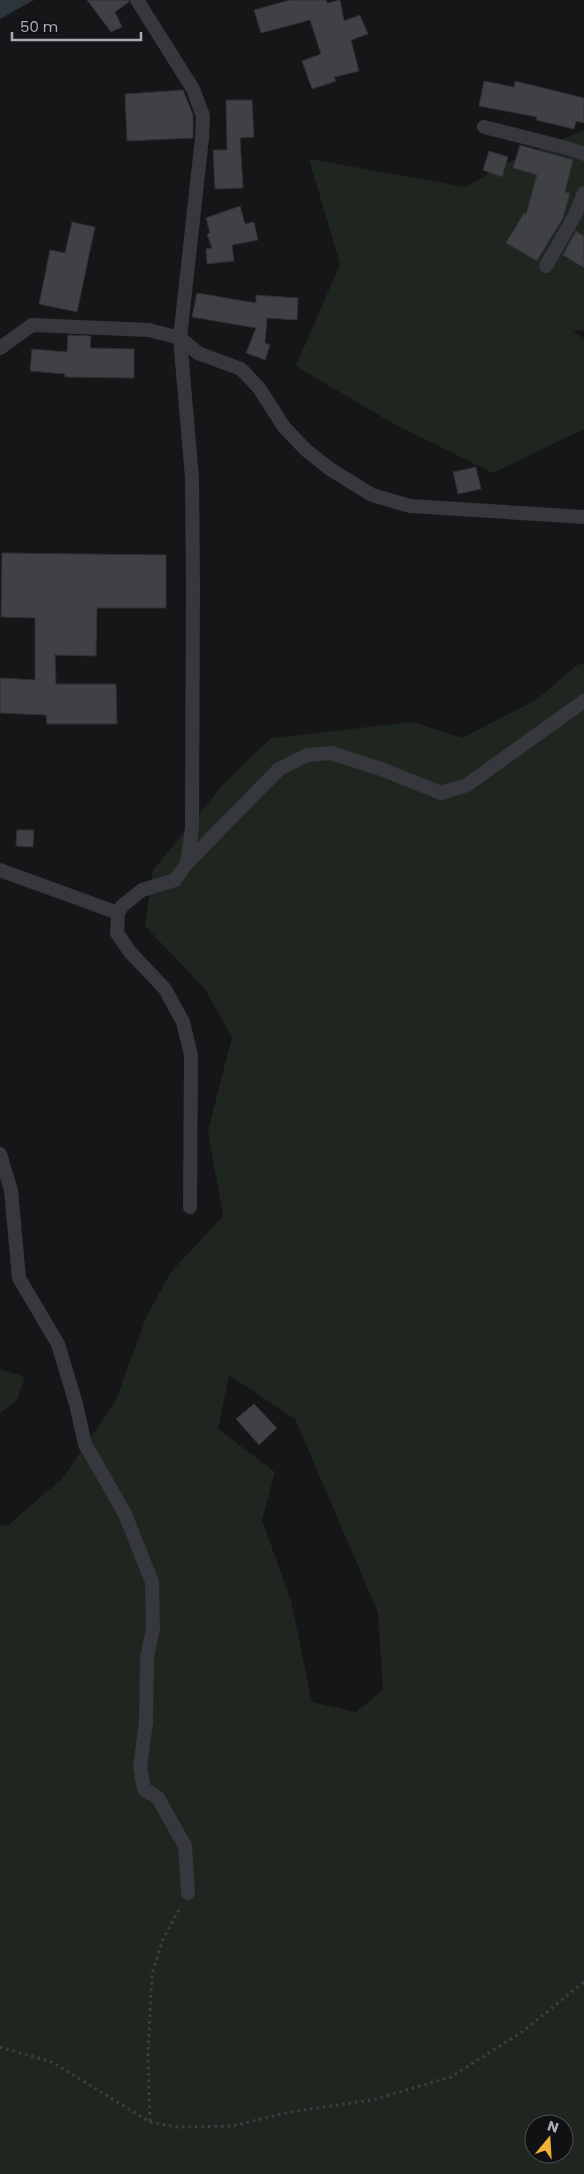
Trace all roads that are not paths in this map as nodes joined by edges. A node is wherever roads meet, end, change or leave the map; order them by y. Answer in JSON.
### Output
{"nodes":[{"id":1,"x":137,"y":0,"type":"edge"},
{"id":2,"x":484,"y":127,"type":"dead end"},
{"id":3,"x":584,"y":154,"type":"edge"},
{"id":4,"x":584,"y":193,"type":"edge"},
{"id":5,"x":580,"y":215,"type":"edge"},
{"id":6,"x":546,"y":266,"type":"dead end"},
{"id":7,"x":180,"y":338,"type":"junction"},
{"id":8,"x":0,"y":348,"type":"edge"},
{"id":9,"x":584,"y":517,"type":"edge"},
{"id":10,"x":584,"y":701,"type":"edge"},
{"id":11,"x":187,"y":863,"type":"junction"},
{"id":12,"x":0,"y":870,"type":"edge"},
{"id":13,"x":118,"y":914,"type":"junction"},
{"id":14,"x":0,"y":1154,"type":"edge"},
{"id":15,"x":190,"y":1207,"type":"dead end"},
{"id":16,"x":188,"y":1893,"type":"road end"}],
"edges":[{"from":1,"to":7,"type":"street"},
{"from":2,"to":3,"type":"street"},
{"from":4,"to":5,"type":"street"},
{"from":5,"to":6,"type":"street"},
{"from":7,"to":8,"type":"street"},
{"from":7,"to":9,"type":"street"},
{"from":7,"to":11,"type":"street"},
{"from":10,"to":11,"type":"street"},
{"from":11,"to":13,"type":"street"},
{"from":12,"to":13,"type":"street"},
{"from":13,"to":15,"type":"street"},
{"from":14,"to":16,"type":"street"}]}
